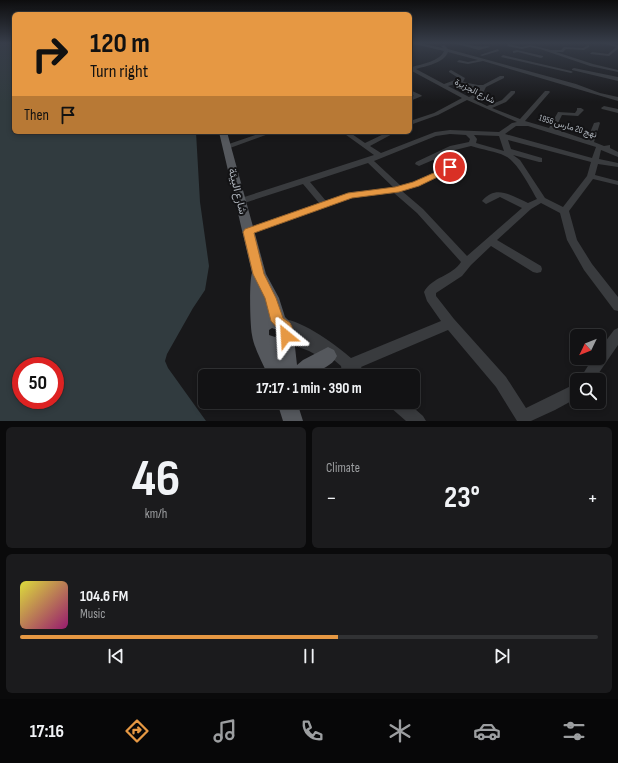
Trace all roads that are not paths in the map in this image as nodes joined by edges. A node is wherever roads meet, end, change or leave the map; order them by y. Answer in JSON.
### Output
{"nodes":[{"id":1,"x":580,"y":62,"type":"edge"},
{"id":2,"x":430,"y":63,"type":"edge"},
{"id":3,"x":496,"y":63,"type":"edge"},
{"id":4,"x":536,"y":63,"type":"edge"},
{"id":5,"x":583,"y":63,"type":"edge"},
{"id":6,"x":412,"y":70,"type":"edge"},
{"id":7,"x":412,"y":70,"type":"edge"},
{"id":8,"x":572,"y":70,"type":"junction"},
{"id":9,"x":451,"y":71,"type":"dead end"},
{"id":10,"x":618,"y":71,"type":"edge"},
{"id":11,"x":502,"y":77,"type":"dead end"},
{"id":12,"x":618,"y":79,"type":"edge"},
{"id":13,"x":566,"y":80,"type":"junction"},
{"id":14,"x":460,"y":83,"type":"junction"},
{"id":15,"x":444,"y":86,"type":"junction"},
{"id":16,"x":484,"y":86,"type":"junction"},
{"id":17,"x":593,"y":86,"type":"dead end"},
{"id":18,"x":588,"y":90,"type":"junction"},
{"id":19,"x":513,"y":92,"type":"dead end"},
{"id":20,"x":547,"y":92,"type":"dead end"},
{"id":21,"x":412,"y":93,"type":"edge"},
{"id":22,"x":412,"y":98,"type":"edge"},
{"id":23,"x":468,"y":99,"type":"junction"},
{"id":24,"x":618,"y":99,"type":"edge"},
{"id":25,"x":488,"y":108,"type":"junction"},
{"id":26,"x":604,"y":108,"type":"dead end"},
{"id":27,"x":580,"y":109,"type":"dead end"},
{"id":28,"x":618,"y":111,"type":"edge"},
{"id":29,"x":412,"y":122,"type":"edge"},
{"id":30,"x":519,"y":122,"type":"junction"},
{"id":31,"x":597,"y":122,"type":"dead end"},
{"id":32,"x":551,"y":130,"type":"junction"},
{"id":33,"x":224,"y":134,"type":"edge"},
{"id":34,"x":265,"y":134,"type":"edge"},
{"id":35,"x":348,"y":134,"type":"edge"},
{"id":36,"x":389,"y":134,"type":"edge"},
{"id":37,"x":469,"y":134,"type":"junction"},
{"id":38,"x":502,"y":136,"type":"junction"},
{"id":39,"x":590,"y":142,"type":"junction"},
{"id":40,"x":472,"y":144,"type":"junction"},
{"id":41,"x":366,"y":145,"type":"junction"},
{"id":42,"x":227,"y":146,"type":"junction"},
{"id":43,"x":603,"y":147,"type":"junction"},
{"id":44,"x":618,"y":149,"type":"edge"},
{"id":45,"x":508,"y":152,"type":"junction"},
{"id":46,"x":379,"y":155,"type":"junction"},
{"id":47,"x":618,"y":155,"type":"edge"},
{"id":48,"x":434,"y":158,"type":"junction"},
{"id":49,"x":369,"y":160,"type":"junction"},
{"id":50,"x":539,"y":160,"type":"dead end"},
{"id":51,"x":595,"y":161,"type":"junction"},
{"id":52,"x":419,"y":164,"type":"dead end"},
{"id":53,"x":618,"y":165,"type":"edge"},
{"id":54,"x":591,"y":176,"type":"junction"},
{"id":55,"x":305,"y":181,"type":"junction"},
{"id":56,"x":618,"y":183,"type":"edge"},
{"id":57,"x":398,"y":189,"type":"junction"},
{"id":58,"x":542,"y":200,"type":"junction"},
{"id":59,"x":241,"y":201,"type":"junction"},
{"id":60,"x":486,"y":201,"type":"dead end"},
{"id":61,"x":324,"y":204,"type":"junction"},
{"id":62,"x":528,"y":207,"type":"junction"},
{"id":63,"x":564,"y":211,"type":"junction"},
{"id":64,"x":248,"y":232,"type":"junction"},
{"id":65,"x":490,"y":241,"type":"junction"},
{"id":66,"x":467,"y":262,"type":"junction"},
{"id":67,"x":538,"y":269,"type":"dead end"},
{"id":68,"x":259,"y":274,"type":"junction"},
{"id":69,"x":618,"y":306,"type":"edge"},
{"id":70,"x":450,"y":323,"type":"junction"},
{"id":71,"x":283,"y":330,"type":"junction"},
{"id":72,"x":618,"y":334,"type":"edge"},
{"id":73,"x":262,"y":336,"type":"junction"},
{"id":74,"x":328,"y":356,"type":"junction"},
{"id":75,"x":274,"y":369,"type":"edge"},
{"id":76,"x":288,"y":369,"type":"edge"},
{"id":77,"x":306,"y":369,"type":"edge"},
{"id":78,"x":351,"y":369,"type":"edge"},
{"id":79,"x":352,"y":369,"type":"edge"},
{"id":80,"x":358,"y":369,"type":"edge"},
{"id":81,"x":591,"y":373,"type":"edge"},
{"id":82,"x":570,"y":394,"type":"edge"},
{"id":83,"x":403,"y":409,"type":"edge"},
{"id":84,"x":522,"y":419,"type":"edge"},
{"id":85,"x":418,"y":421,"type":"edge"}],
"edges":[{"from":1,"to":8,"type":"street"},
{"from":2,"to":6,"type":"street"},
{"from":3,"to":13,"type":"street"},
{"from":4,"to":8,"type":"street"},
{"from":5,"to":10,"type":"street"},
{"from":7,"to":15,"type":"street","name":"شارع الجزيرة"},
{"from":8,"to":12,"type":"street"},
{"from":8,"to":13,"type":"street"},
{"from":9,"to":14,"type":"street"},
{"from":11,"to":16,"type":"street"},
{"from":13,"to":18,"type":"street"},
{"from":14,"to":15,"type":"street"},
{"from":14,"to":16,"type":"street"},
{"from":15,"to":23,"type":"street","name":"شارع الجزيرة"},
{"from":16,"to":23,"type":"street"},
{"from":17,"to":18,"type":"street"},
{"from":18,"to":24,"type":"street"},
{"from":19,"to":25,"type":"street"},
{"from":20,"to":30,"type":"street"},
{"from":21,"to":22,"type":"street"},
{"from":23,"to":25,"type":"street","name":"شارع الجزيرة"},
{"from":23,"to":29,"type":"street"},
{"from":25,"to":30,"type":"street","name":"شارع الجزيرة"},
{"from":26,"to":28,"type":"street"},
{"from":27,"to":32,"type":"street"},
{"from":30,"to":32,"type":"street","name":"نهج 20 مارس 1956"},
{"from":30,"to":38,"type":"street"},
{"from":31,"to":39,"type":"street"},
{"from":32,"to":39,"type":"street","name":"نهج 20 مارس 1956"},
{"from":33,"to":42,"type":"main road","name":"شارع البيئة"},
{"from":34,"to":42,"type":"street"},
{"from":35,"to":41,"type":"street"},
{"from":36,"to":41,"type":"street"},
{"from":37,"to":38,"type":"street"},
{"from":37,"to":40,"type":"street"},
{"from":37,"to":46,"type":"street"},
{"from":38,"to":45,"type":"street"},
{"from":38,"to":51,"type":"street"},
{"from":39,"to":43,"type":"street","name":"نهج 20 مارس 1956"},
{"from":40,"to":45,"type":"street"},
{"from":40,"to":48,"type":"street"},
{"from":41,"to":46,"type":"street"},
{"from":42,"to":59,"type":"main road","name":"شارع البيئة"},
{"from":43,"to":44,"type":"street"},
{"from":43,"to":47,"type":"street","name":"نهج 20 مارس 1956"},
{"from":43,"to":51,"type":"street"},
{"from":45,"to":50,"type":"street"},
{"from":45,"to":58,"type":"street"},
{"from":46,"to":49,"type":"street"},
{"from":48,"to":52,"type":"street"},
{"from":48,"to":57,"type":"street"},
{"from":49,"to":55,"type":"street"},
{"from":49,"to":57,"type":"street"},
{"from":51,"to":53,"type":"street"},
{"from":51,"to":54,"type":"street"},
{"from":54,"to":56,"type":"street"},
{"from":54,"to":63,"type":"street"},
{"from":55,"to":59,"type":"street"},
{"from":55,"to":61,"type":"street"},
{"from":57,"to":61,"type":"street"},
{"from":57,"to":66,"type":"street"},
{"from":58,"to":62,"type":"street"},
{"from":58,"to":63,"type":"street"},
{"from":59,"to":64,"type":"main road","name":"شارع البيئة"},
{"from":60,"to":62,"type":"street"},
{"from":61,"to":64,"type":"street"},
{"from":62,"to":65,"type":"street"},
{"from":63,"to":69,"type":"street"},
{"from":64,"to":68,"type":"main road","name":"شارع البيئة"},
{"from":65,"to":66,"type":"street"},
{"from":65,"to":67,"type":"street"},
{"from":66,"to":70,"type":"street"},
{"from":68,"to":71,"type":"main road","name":"شارع البيئة"},
{"from":68,"to":73,"type":"main road","name":"شارع البيئة"},
{"from":70,"to":80,"type":"street"},
{"from":70,"to":84,"type":"street"},
{"from":71,"to":73,"type":"main road"},
{"from":71,"to":74,"type":"street"},
{"from":71,"to":76,"type":"main road","name":"شارع البيئة"},
{"from":71,"to":79,"type":"street"},
{"from":72,"to":81,"type":"street"},
{"from":73,"to":75,"type":"main road","name":"شارع البيئة"},
{"from":74,"to":77,"type":"main road"},
{"from":74,"to":78,"type":"street"},
{"from":82,"to":84,"type":"street"},
{"from":83,"to":85,"type":"street"}]}
